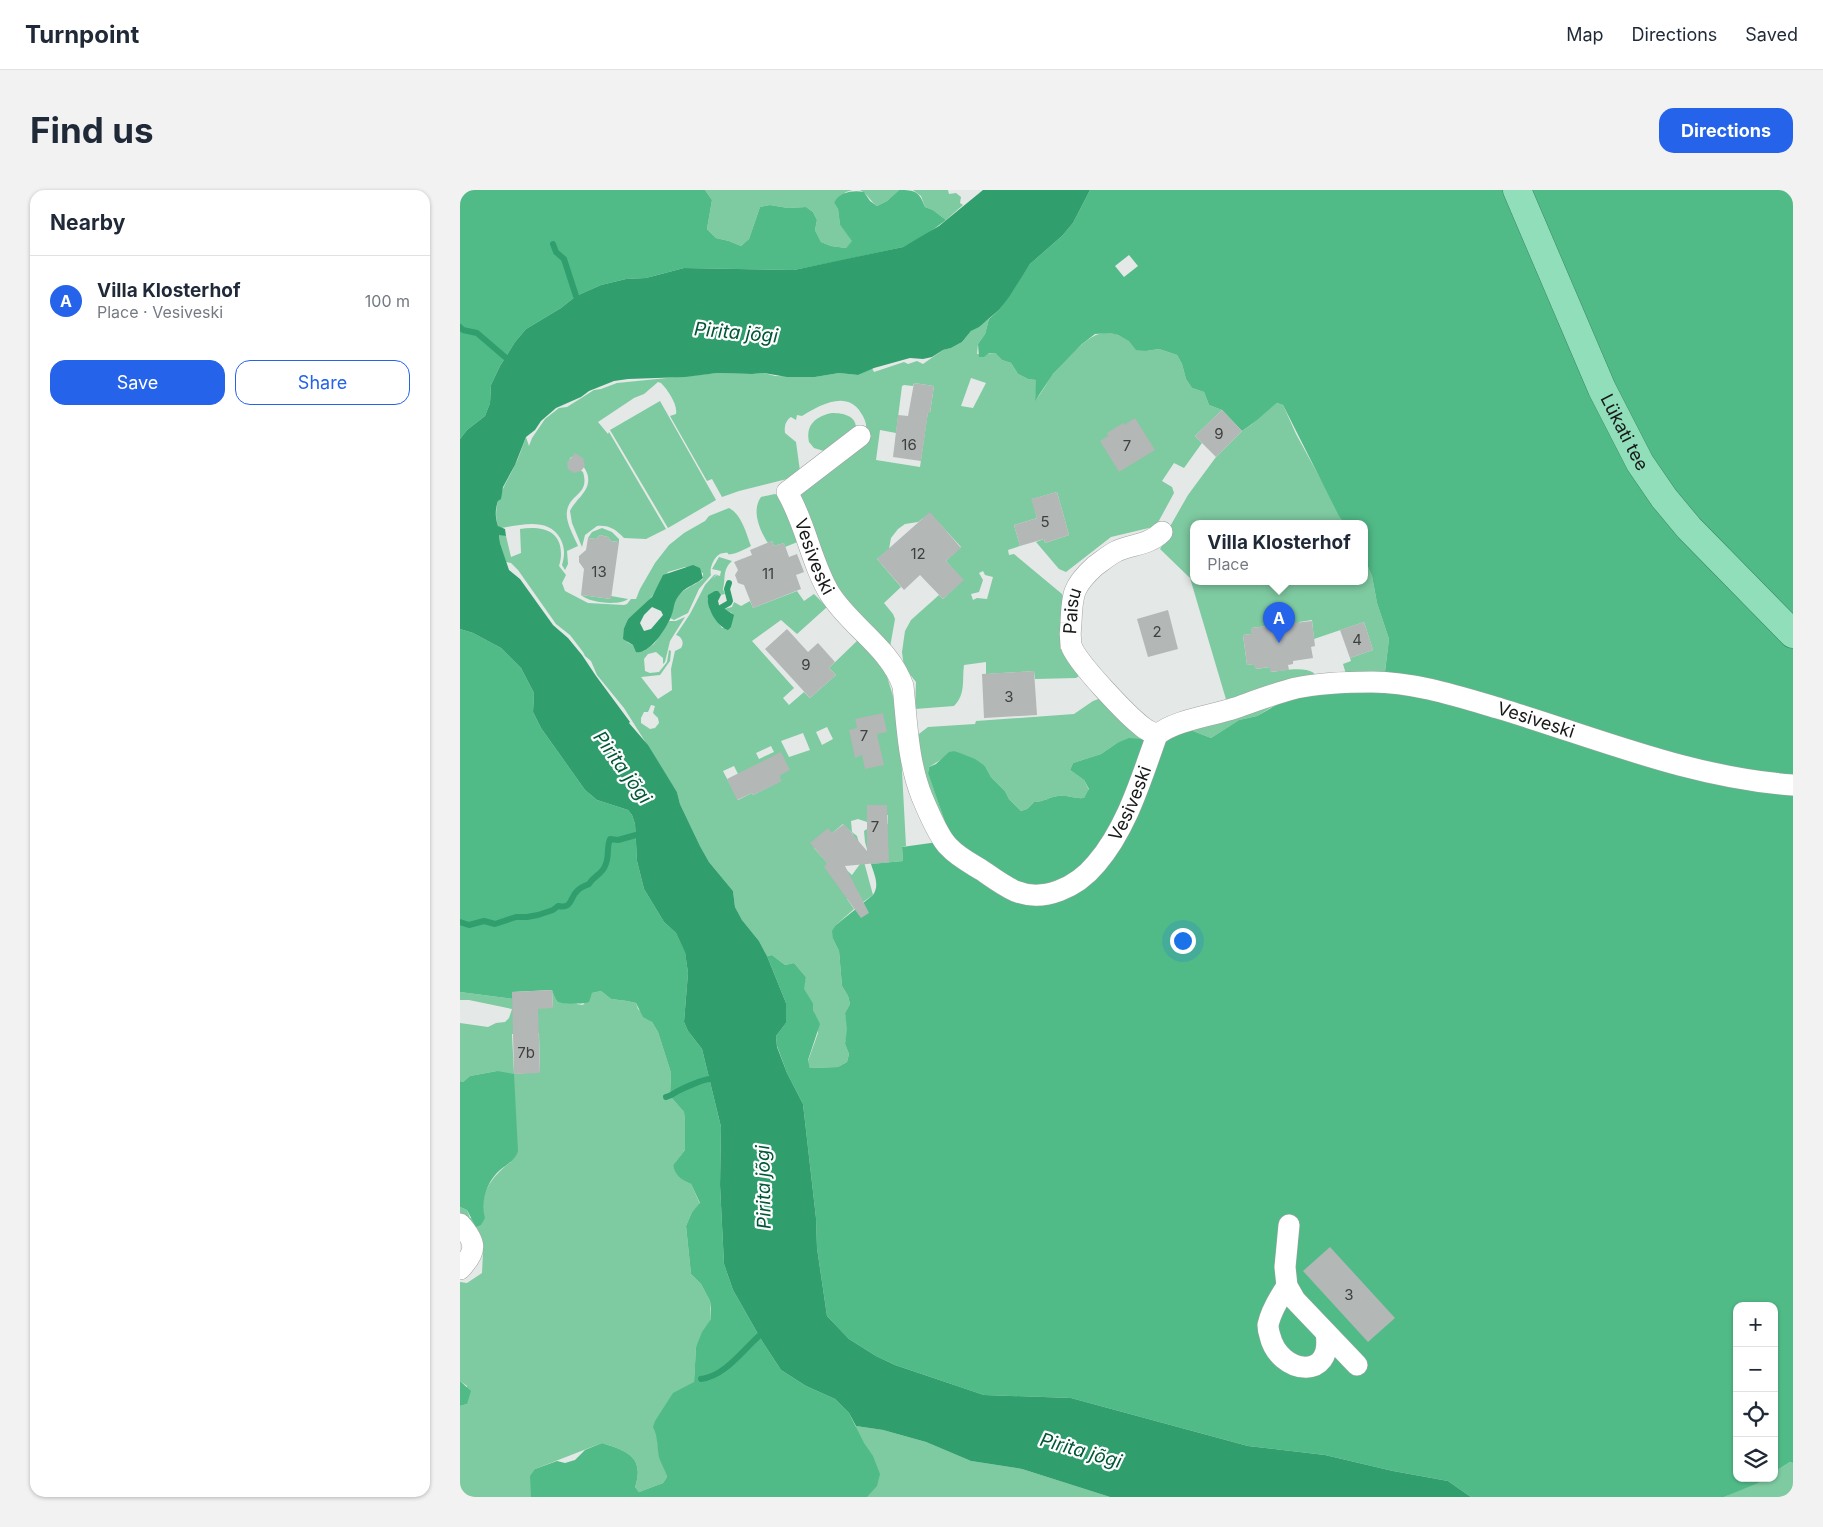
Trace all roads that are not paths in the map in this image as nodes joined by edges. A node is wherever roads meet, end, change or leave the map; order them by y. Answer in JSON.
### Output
{"nodes":[{"id":1,"x":1517,"y":190,"type":"edge"},
{"id":2,"x":860,"y":436,"type":"dead end"},
{"id":3,"x":1162,"y":532,"type":"dead end"},
{"id":4,"x":1793,"y":634,"type":"edge"},
{"id":5,"x":1157,"y":735,"type":"junction"},
{"id":6,"x":1793,"y":785,"type":"edge"},
{"id":7,"x":460,"y":1224,"type":"edge"},
{"id":8,"x":1290,"y":1225,"type":"dead end"},
{"id":9,"x":467,"y":1269,"type":"edge"},
{"id":10,"x":1287,"y":1286,"type":"junction"},
{"id":11,"x":1326,"y":1333,"type":"junction"},
{"id":12,"x":1356,"y":1365,"type":"dead end"}],
"edges":[{"from":1,"to":4,"type":"main road","name":"Lükati tee"},
{"from":2,"to":5,"type":"street","name":"Vesiveski"},
{"from":3,"to":5,"type":"street","name":"Paisu"},
{"from":5,"to":6,"type":"street","name":"Vesiveski"},
{"from":7,"to":9,"type":"street"},
{"from":8,"to":10,"type":"street"},
{"from":10,"to":11,"type":"street"},
{"from":10,"to":11,"type":"street"},
{"from":11,"to":12,"type":"street"}]}
